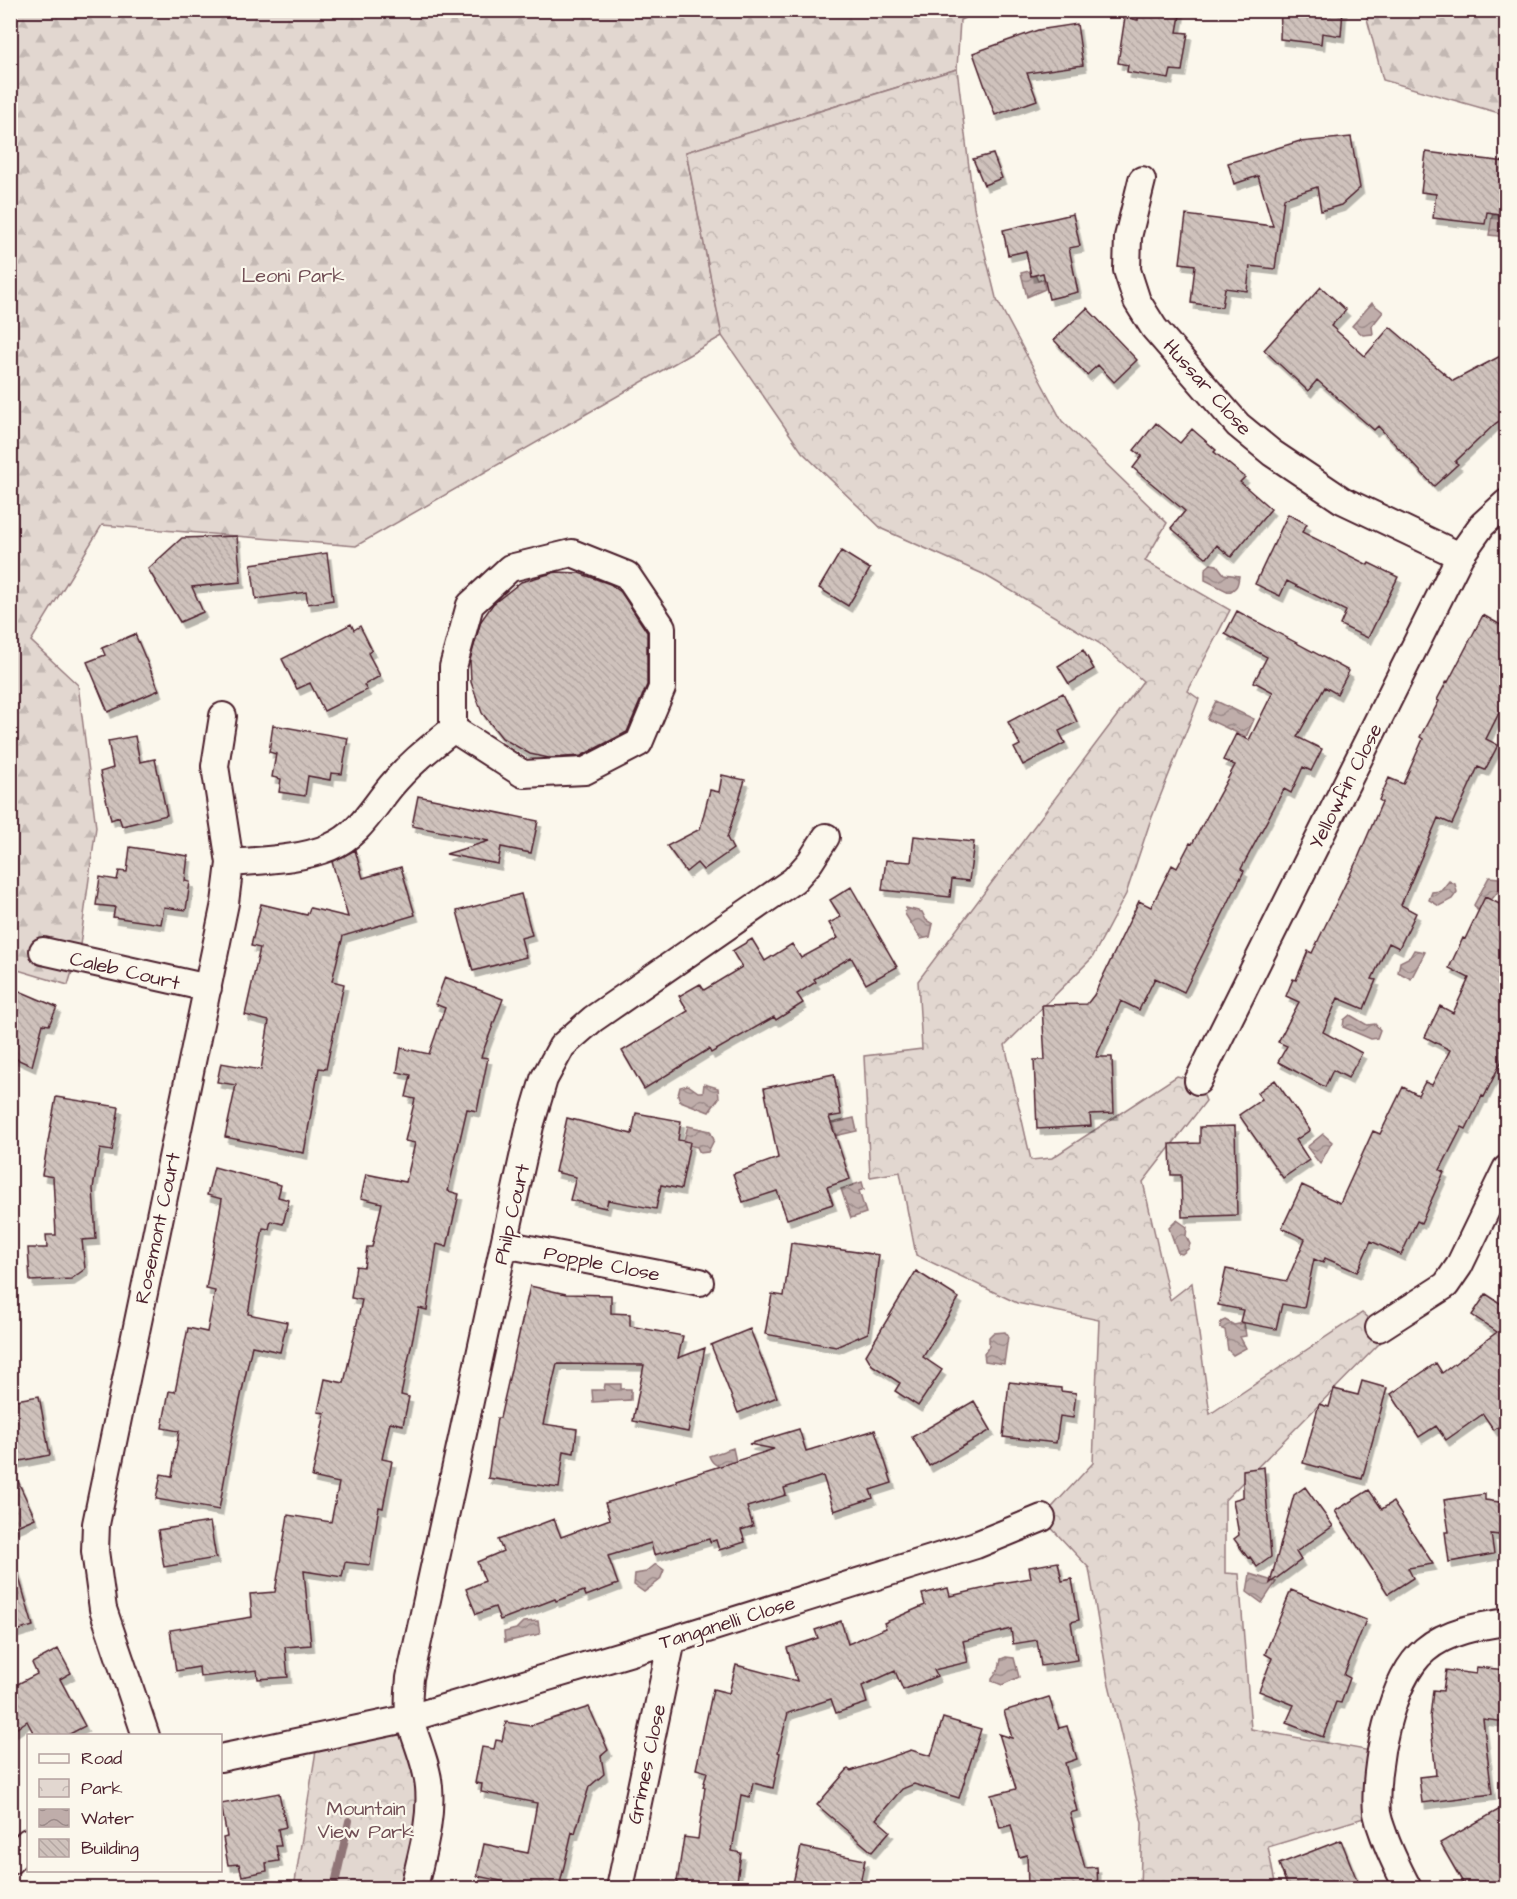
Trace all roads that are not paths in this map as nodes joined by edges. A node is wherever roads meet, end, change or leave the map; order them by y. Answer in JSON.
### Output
{"nodes":[{"id":1,"x":1142,"y":180,"type":"dead end"},
{"id":2,"x":1506,"y":503,"type":"edge"},
{"id":3,"x":1460,"y":556,"type":"junction"},
{"id":4,"x":223,"y":716,"type":"dead end"},
{"id":5,"x":453,"y":729,"type":"junction"},
{"id":6,"x":826,"y":837,"type":"dead end"},
{"id":7,"x":230,"y":863,"type":"junction"},
{"id":8,"x":43,"y":951,"type":"dead end"},
{"id":9,"x":208,"y":988,"type":"junction"},
{"id":10,"x":1198,"y":1081,"type":"dead end"},
{"id":11,"x":1506,"y":1169,"type":"edge"},
{"id":12,"x":504,"y":1244,"type":"junction"},
{"id":13,"x":700,"y":1282,"type":"dead end"},
{"id":14,"x":1379,"y":1328,"type":"dead end"},
{"id":15,"x":1042,"y":1518,"type":"dead end"},
{"id":16,"x":1506,"y":1622,"type":"edge"},
{"id":17,"x":672,"y":1640,"type":"junction"},
{"id":18,"x":410,"y":1718,"type":"junction"},
{"id":19,"x":145,"y":1734,"type":"edge"},
{"id":20,"x":222,"y":1758,"type":"edge"},
{"id":21,"x":27,"y":1843,"type":"edge"},
{"id":22,"x":10,"y":1861,"type":"edge"},
{"id":23,"x":414,"y":1888,"type":"edge"},
{"id":24,"x":620,"y":1888,"type":"edge"},
{"id":25,"x":1408,"y":1888,"type":"edge"}],
"edges":[{"from":1,"to":3,"type":"street","name":"Hussar Close"},
{"from":2,"to":3,"type":"street","name":"Yellowfin Close"},
{"from":3,"to":10,"type":"street","name":"Yellowfin Close"},
{"from":4,"to":7,"type":"street","name":"Rosemont Court"},
{"from":5,"to":5,"type":"street"},
{"from":5,"to":7,"type":"street"},
{"from":6,"to":12,"type":"street","name":"Philp Court"},
{"from":7,"to":9,"type":"street","name":"Rosemont Court"},
{"from":8,"to":9,"type":"street","name":"Caleb Court"},
{"from":9,"to":19,"type":"street","name":"Rosemont Court"},
{"from":11,"to":14,"type":"street"},
{"from":12,"to":13,"type":"street","name":"Popple Close"},
{"from":12,"to":18,"type":"street","name":"Philp Court"},
{"from":15,"to":17,"type":"street","name":"Tanganelli Close"},
{"from":16,"to":25,"type":"street"},
{"from":17,"to":18,"type":"street","name":"Tanganelli Close"},
{"from":17,"to":24,"type":"street","name":"Grimes Close"},
{"from":18,"to":20,"type":"street","name":"Tanganelli Close"},
{"from":18,"to":23,"type":"street","name":"Philp Court"},
{"from":21,"to":22,"type":"street"}]}
